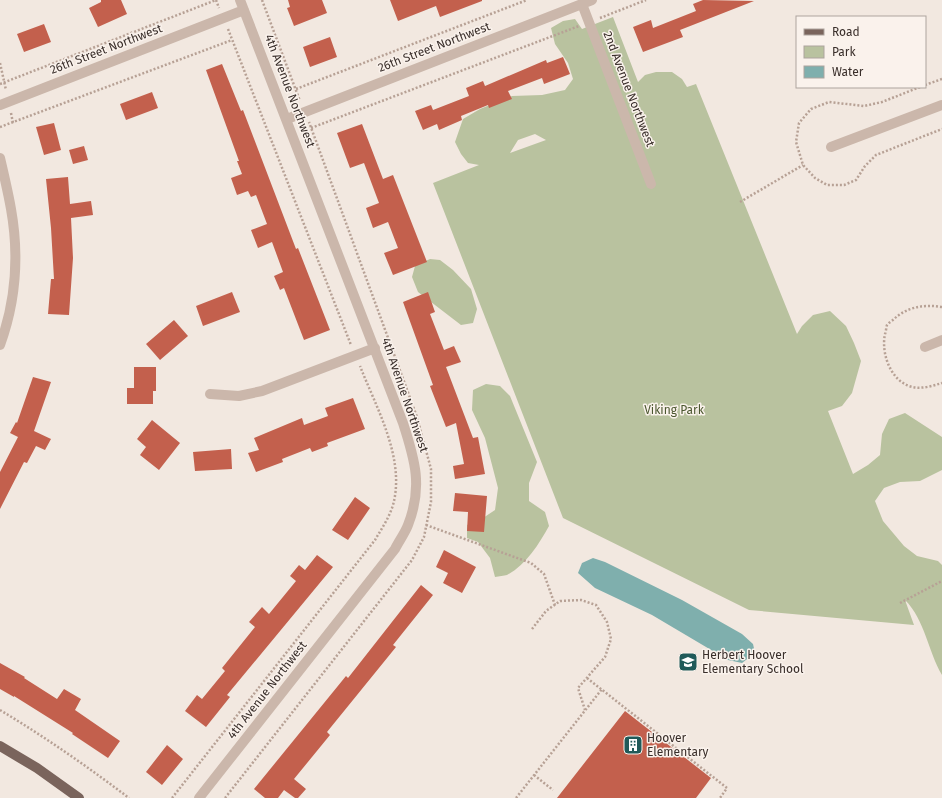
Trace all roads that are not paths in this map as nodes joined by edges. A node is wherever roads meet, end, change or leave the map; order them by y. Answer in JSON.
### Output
{"nodes":[{"id":1,"x":587,"y":2,"type":"edge"},
{"id":2,"x":242,"y":5,"type":"edge"},
{"id":3,"x":0,"y":105,"type":"edge"},
{"id":4,"x":942,"y":105,"type":"edge"},
{"id":5,"x":287,"y":119,"type":"junction"},
{"id":6,"x":831,"y":147,"type":"dead end"},
{"id":7,"x":0,"y":158,"type":"edge"},
{"id":8,"x":651,"y":184,"type":"dead end"},
{"id":9,"x":942,"y":340,"type":"edge"},
{"id":10,"x":0,"y":345,"type":"edge"},
{"id":11,"x":924,"y":347,"type":"dead end"},
{"id":12,"x":375,"y":348,"type":"junction"},
{"id":13,"x":210,"y":394,"type":"dead end"},
{"id":14,"x":0,"y":746,"type":"edge"},
{"id":15,"x":79,"y":798,"type":"edge"},
{"id":16,"x":199,"y":798,"type":"edge"}],
"edges":[{"from":1,"to":5,"type":"street","name":"26th Street Northwest"},
{"from":1,"to":8,"type":"street","name":"2nd Avenue Northwest"},
{"from":2,"to":3,"type":"street","name":"26th Street Northwest"},
{"from":2,"to":5,"type":"street","name":"4th Avenue Northwest"},
{"from":4,"to":6,"type":"street"},
{"from":5,"to":12,"type":"street","name":"4th Avenue Northwest"},
{"from":7,"to":10,"type":"street"},
{"from":9,"to":11,"type":"street"},
{"from":12,"to":13,"type":"street"},
{"from":12,"to":16,"type":"street","name":"4th Avenue Northwest"},
{"from":14,"to":15,"type":"main road"}]}
